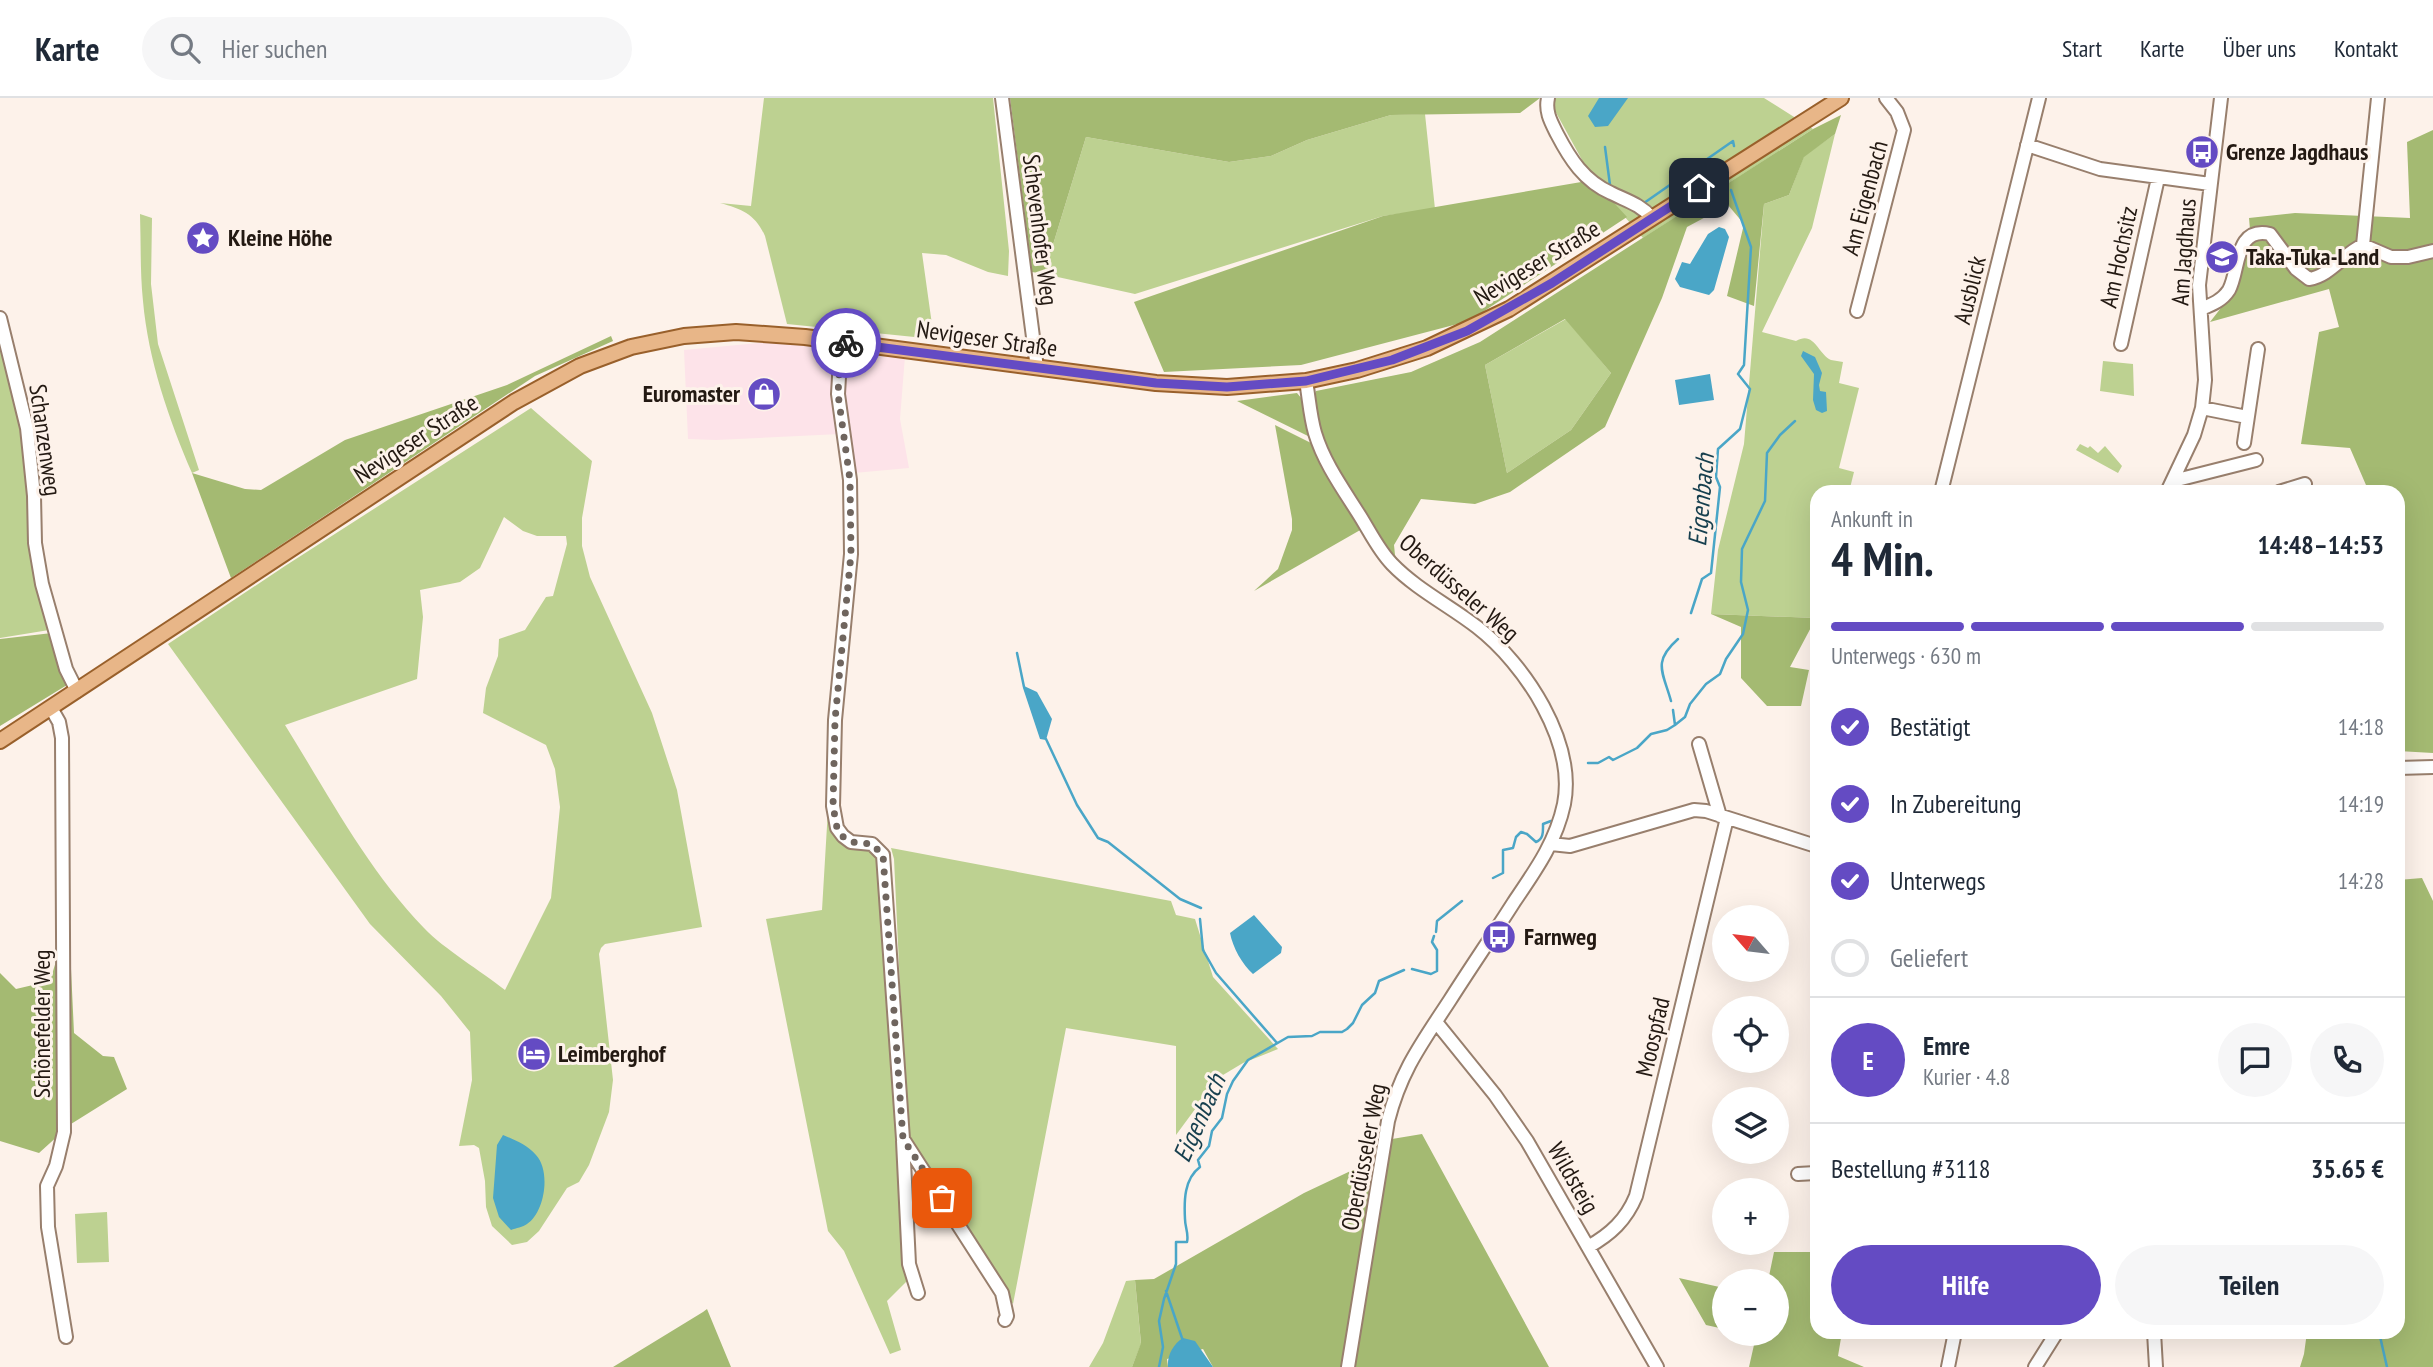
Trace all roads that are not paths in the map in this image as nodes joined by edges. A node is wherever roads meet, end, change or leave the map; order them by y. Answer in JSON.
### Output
{"nodes":[{"id":1,"x":1002,"y":98,"type":"edge"},
{"id":2,"x":1548,"y":98,"type":"edge"},
{"id":3,"x":1841,"y":98,"type":"edge"},
{"id":4,"x":1886,"y":98,"type":"edge"},
{"id":5,"x":2039,"y":98,"type":"edge"},
{"id":6,"x":2221,"y":98,"type":"edge"},
{"id":7,"x":2378,"y":98,"type":"edge"},
{"id":8,"x":2027,"y":145,"type":"junction"},
{"id":9,"x":2158,"y":178,"type":"junction"},
{"id":10,"x":2210,"y":184,"type":"junction"},
{"id":11,"x":1652,"y":218,"type":"junction"},
{"id":12,"x":2363,"y":245,"type":"junction"},
{"id":13,"x":2433,"y":251,"type":"edge"},
{"id":14,"x":2201,"y":309,"type":"junction"},
{"id":15,"x":1857,"y":311,"type":"dead end"},
{"id":16,"x":0,"y":318,"type":"edge"},
{"id":17,"x":841,"y":342,"type":"junction"},
{"id":18,"x":2121,"y":344,"type":"dead end"},
{"id":19,"x":2258,"y":349,"type":"dead end"},
{"id":20,"x":1037,"y":368,"type":"junction"},
{"id":21,"x":1306,"y":381,"type":"junction"},
{"id":22,"x":2202,"y":408,"type":"junction"},
{"id":23,"x":2248,"y":416,"type":"junction"},
{"id":24,"x":2244,"y":443,"type":"dead end"},
{"id":25,"x":2256,"y":460,"type":"dead end"},
{"id":26,"x":2305,"y":484,"type":"dead end"},
{"id":27,"x":1943,"y":485,"type":"edge"},
{"id":28,"x":2171,"y":485,"type":"edge"},
{"id":29,"x":2176,"y":485,"type":"edge"},
{"id":30,"x":2302,"y":485,"type":"edge"},
{"id":31,"x":77,"y":691,"type":"junction"},
{"id":32,"x":51,"y":708,"type":"junction"},
{"id":33,"x":0,"y":741,"type":"edge"},
{"id":34,"x":1699,"y":744,"type":"dead end"},
{"id":35,"x":2433,"y":767,"type":"edge"},
{"id":36,"x":2405,"y":768,"type":"edge"},
{"id":37,"x":1724,"y":817,"type":"junction"},
{"id":38,"x":1810,"y":844,"type":"edge"},
{"id":39,"x":1551,"y":845,"type":"junction"},
{"id":40,"x":1436,"y":1022,"type":"junction"},
{"id":41,"x":903,"y":1139,"type":"junction"},
{"id":42,"x":1810,"y":1173,"type":"edge"},
{"id":43,"x":1798,"y":1174,"type":"dead end"},
{"id":44,"x":1588,"y":1247,"type":"junction"},
{"id":45,"x":918,"y":1293,"type":"dead end"},
{"id":46,"x":1005,"y":1320,"type":"dead end"},
{"id":47,"x":66,"y":1337,"type":"dead end"},
{"id":48,"x":1954,"y":1339,"type":"edge"},
{"id":49,"x":2053,"y":1339,"type":"edge"},
{"id":50,"x":2155,"y":1339,"type":"edge"},
{"id":51,"x":1348,"y":1367,"type":"edge"},
{"id":52,"x":1657,"y":1367,"type":"edge"},
{"id":53,"x":1948,"y":1367,"type":"edge"},
{"id":54,"x":2035,"y":1367,"type":"edge"},
{"id":55,"x":2157,"y":1367,"type":"edge"}],
"edges":[{"from":1,"to":20,"type":"street","name":"Schevenhofer Weg"},
{"from":2,"to":11,"type":"street"},
{"from":3,"to":11,"type":"main road","name":"Nevigeser Straße"},
{"from":4,"to":15,"type":"street","name":"Am Eigenbach"},
{"from":5,"to":8,"type":"street","name":"Ausblick"},
{"from":6,"to":10,"type":"street","name":"Am Jagdhaus"},
{"from":7,"to":12,"type":"street"},
{"from":8,"to":9,"type":"street","name":"Am Hochsitz"},
{"from":8,"to":27,"type":"street","name":"Ausblick"},
{"from":9,"to":10,"type":"street","name":"Am Hochsitz"},
{"from":9,"to":18,"type":"street","name":"Am Hochsitz"},
{"from":10,"to":14,"type":"street","name":"Am Jagdhaus"},
{"from":11,"to":21,"type":"main road","name":"Nevigeser Straße"},
{"from":12,"to":13,"type":"street"},
{"from":12,"to":14,"type":"street"},
{"from":14,"to":22,"type":"street","name":"Am Jagdhaus"},
{"from":16,"to":31,"type":"street","name":"Schanzenweg"},
{"from":17,"to":20,"type":"main road","name":"Nevigeser Straße"},
{"from":17,"to":31,"type":"main road","name":"Nevigeser Straße"},
{"from":17,"to":41,"type":"street"},
{"from":19,"to":23,"type":"street"},
{"from":20,"to":21,"type":"main road","name":"Nevigeser Straße"},
{"from":21,"to":39,"type":"street","name":"Oberdüsseler Weg"},
{"from":22,"to":23,"type":"street"},
{"from":22,"to":28,"type":"street","name":"Am Jagdhaus"},
{"from":23,"to":24,"type":"street"},
{"from":25,"to":29,"type":"street","name":"Am Jagdhaus"},
{"from":26,"to":30,"type":"street"},
{"from":31,"to":32,"type":"main road","name":"Nevigeser Straße"},
{"from":32,"to":33,"type":"main road","name":"Nevigeser Straße"},
{"from":32,"to":47,"type":"street","name":"Schönefelder Weg"},
{"from":34,"to":37,"type":"street"},
{"from":35,"to":36,"type":"street"},
{"from":37,"to":38,"type":"street"},
{"from":37,"to":39,"type":"street"},
{"from":37,"to":44,"type":"street","name":"Moospfad"},
{"from":39,"to":40,"type":"street","name":"Oberdüsseler Weg"},
{"from":40,"to":44,"type":"street","name":"Wildsteig"},
{"from":40,"to":51,"type":"street","name":"Oberdüsseler Weg"},
{"from":41,"to":45,"type":"street"},
{"from":41,"to":46,"type":"street"},
{"from":42,"to":43,"type":"street"},
{"from":44,"to":52,"type":"street","name":"Wildsteig"},
{"from":48,"to":53,"type":"street"},
{"from":49,"to":54,"type":"street"},
{"from":50,"to":55,"type":"street"}]}
